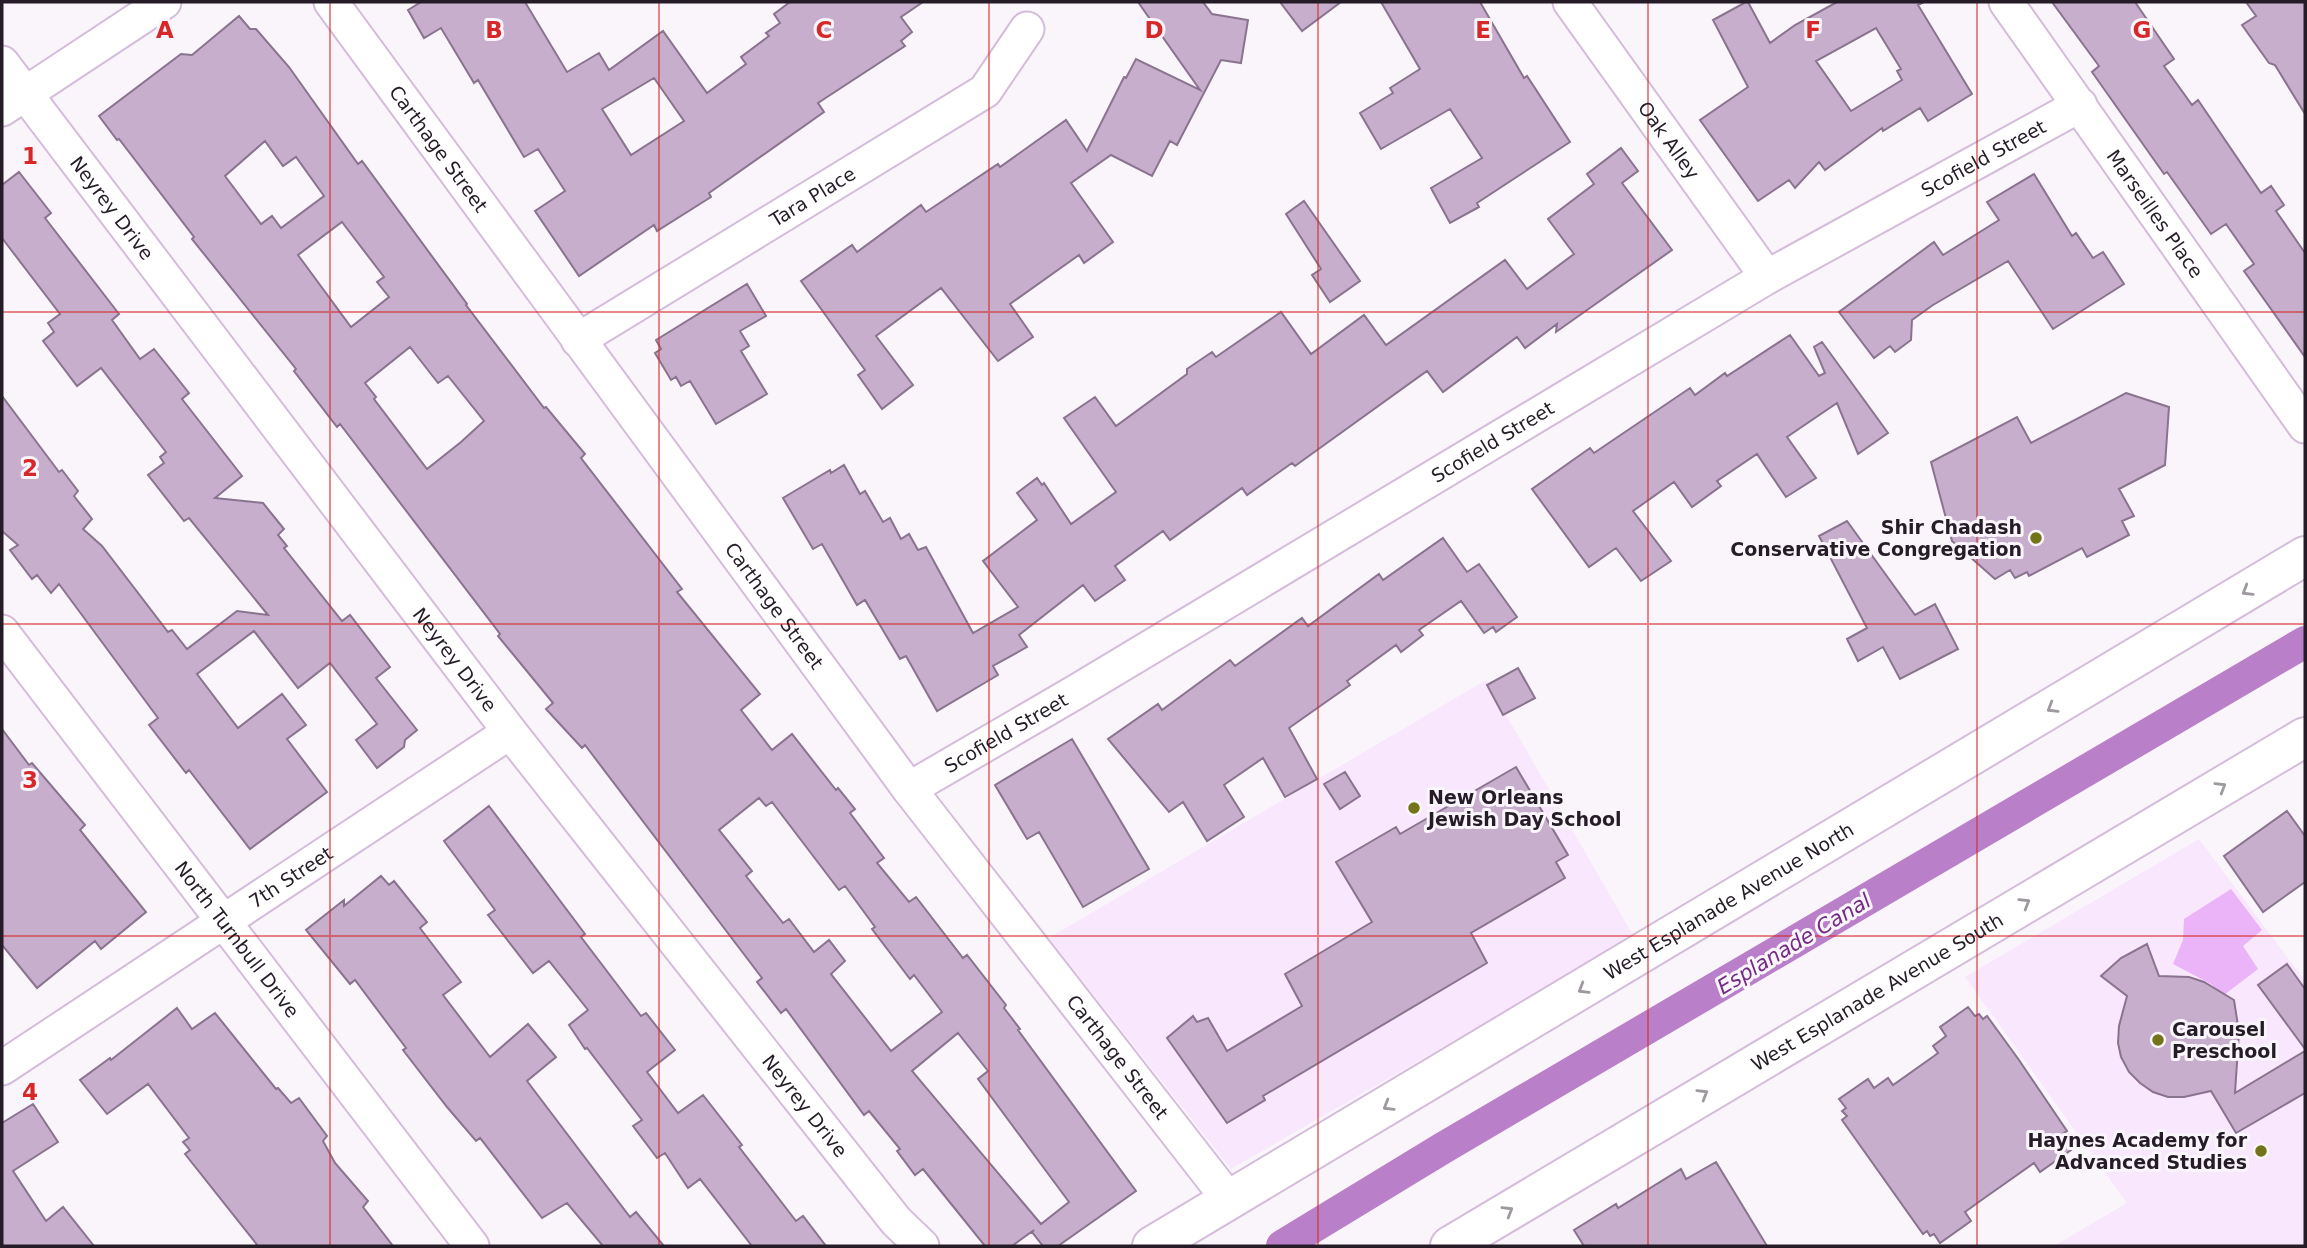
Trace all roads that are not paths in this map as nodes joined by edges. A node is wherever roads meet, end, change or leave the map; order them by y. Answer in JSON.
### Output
{"nodes":[{"id":1,"x":164,"y":2,"type":"edge"},
{"id":2,"x":331,"y":2,"type":"edge"},
{"id":3,"x":1570,"y":2,"type":"edge"},
{"id":4,"x":2006,"y":2,"type":"edge"},
{"id":5,"x":1027,"y":29,"type":"dead end"},
{"id":6,"x":2,"y":63,"type":"edge"},
{"id":7,"x":13,"y":101,"type":"edge"},
{"id":8,"x":2080,"y":105,"type":"junction"},
{"id":9,"x":1766,"y":277,"type":"junction"},
{"id":10,"x":578,"y":341,"type":"junction"},
{"id":11,"x":2305,"y":426,"type":"edge"},
{"id":12,"x":2305,"y":556,"type":"edge"},
{"id":13,"x":2,"y":632,"type":"edge"},
{"id":14,"x":510,"y":732,"type":"junction"},
{"id":15,"x":2305,"y":737,"type":"edge"},
{"id":16,"x":909,"y":789,"type":"junction"},
{"id":17,"x":225,"y":922,"type":"junction"},
{"id":18,"x":2,"y":1068,"type":"edge"},
{"id":19,"x":1230,"y":1201,"type":"junction"},
{"id":20,"x":472,"y":1246,"type":"edge"},
{"id":21,"x":922,"y":1246,"type":"edge"},
{"id":22,"x":1153,"y":1246,"type":"edge"},
{"id":23,"x":1450,"y":1246,"type":"edge"}],
"edges":[{"from":1,"to":7,"type":"street"},
{"from":2,"to":10,"type":"street","name":"Carthage Street"},
{"from":3,"to":9,"type":"street","name":"Oak Alley"},
{"from":4,"to":8,"type":"street","name":"Marseilles Place"},
{"from":5,"to":10,"type":"street","name":"Tara Place"},
{"from":6,"to":7,"type":"street","name":"Neyrey Drive"},
{"from":7,"to":14,"type":"street","name":"Neyrey Drive"},
{"from":8,"to":9,"type":"street","name":"Scofield Street"},
{"from":8,"to":11,"type":"street","name":"Marseilles Place"},
{"from":9,"to":16,"type":"street","name":"Scofield Street"},
{"from":10,"to":16,"type":"street","name":"Carthage Street"},
{"from":12,"to":19,"type":"main road","name":"West Esplanade Avenue North","one_way":true},
{"from":13,"to":17,"type":"street","name":"North Turnbull Drive"},
{"from":14,"to":17,"type":"street","name":"7th Street"},
{"from":14,"to":21,"type":"street","name":"Neyrey Drive"},
{"from":23,"to":15,"type":"main road","name":"West Esplanade Avenue South","one_way":true},
{"from":16,"to":19,"type":"street","name":"Carthage Street"},
{"from":17,"to":18,"type":"street","name":"7th Street"},
{"from":17,"to":20,"type":"street","name":"North Turnbull Drive"},
{"from":19,"to":22,"type":"main road","name":"West Esplanade Avenue North"}]}
